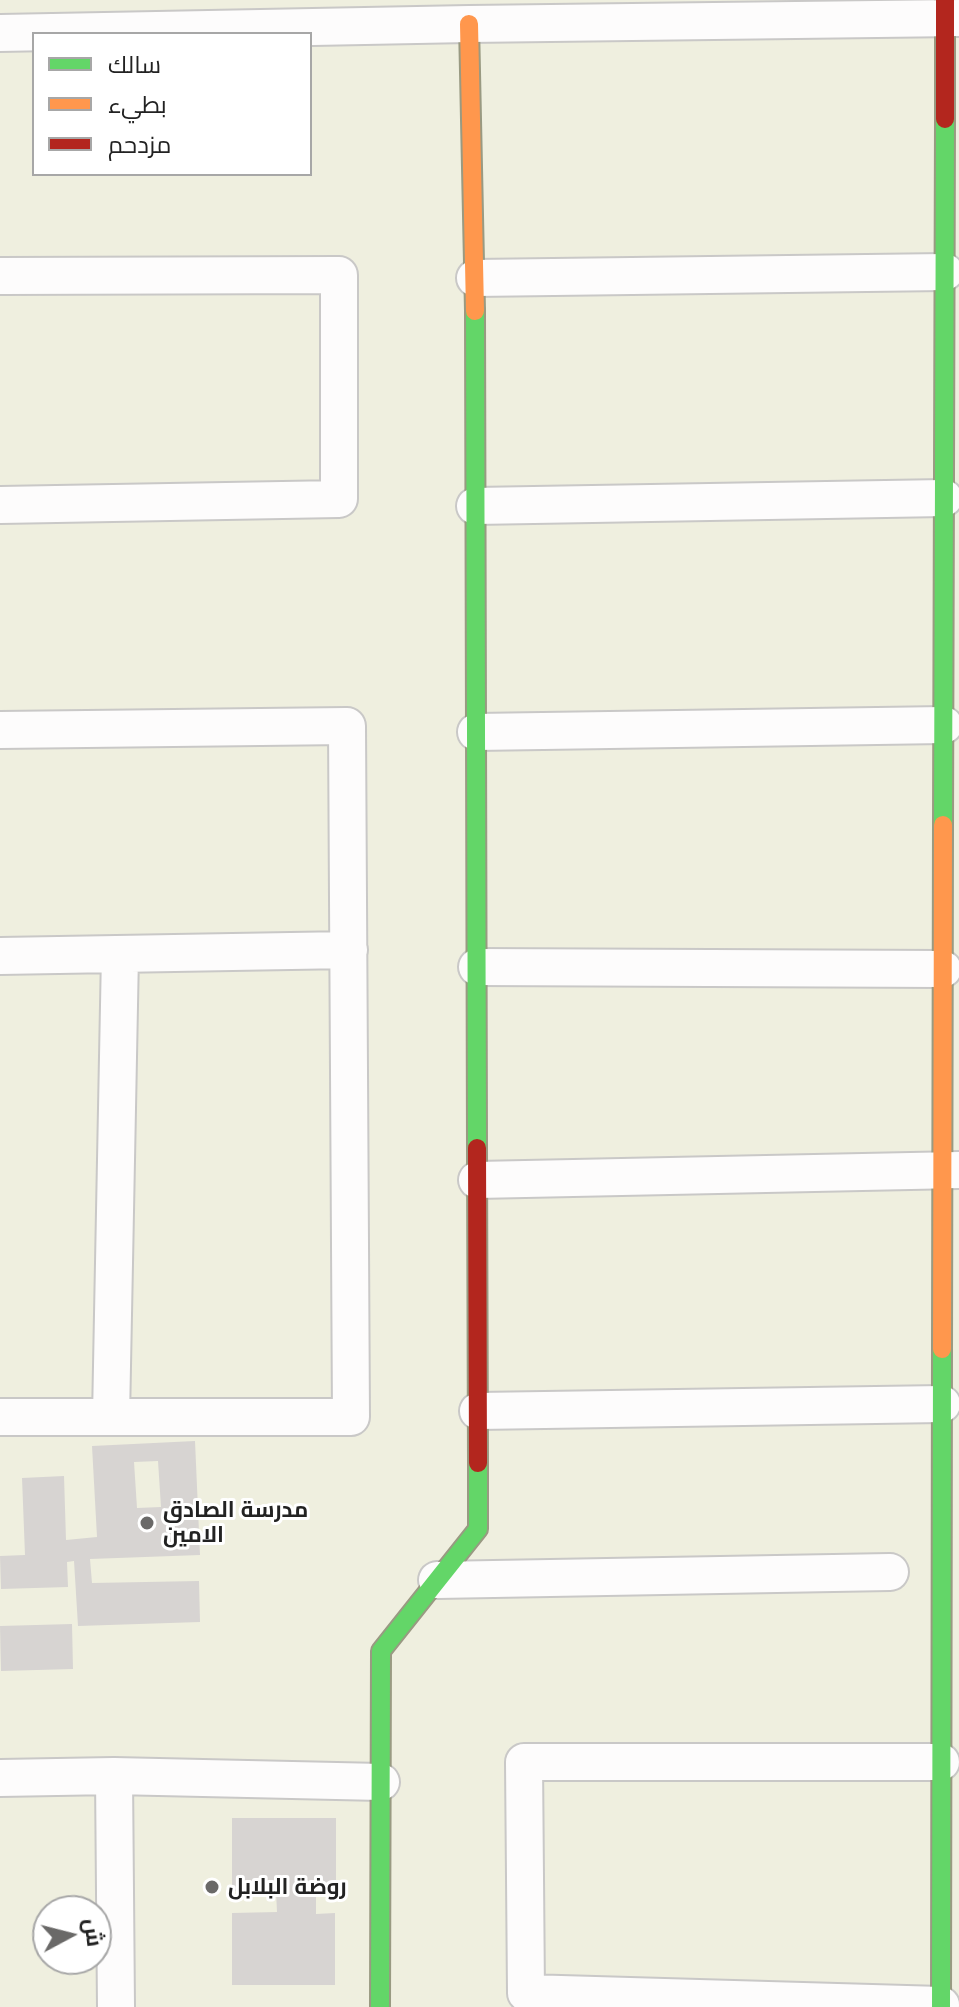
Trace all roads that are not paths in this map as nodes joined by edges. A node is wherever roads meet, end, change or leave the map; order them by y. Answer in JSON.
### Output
{"nodes":[{"id":1,"x":950,"y":12,"type":"edge"},
{"id":2,"x":301,"y":14,"type":"edge"},
{"id":3,"x":77,"y":16,"type":"edge"},
{"id":4,"x":469,"y":24,"type":"junction"},
{"id":5,"x":0,"y":33,"type":"edge"},
{"id":6,"x":949,"y":248,"type":"edge"},
{"id":7,"x":0,"y":276,"type":"edge"},
{"id":8,"x":475,"y":278,"type":"junction"},
{"id":9,"x":952,"y":459,"type":"edge"},
{"id":10,"x":944,"y":498,"type":"junction"},
{"id":11,"x":0,"y":505,"type":"edge"},
{"id":12,"x":475,"y":506,"type":"junction"},
{"id":13,"x":949,"y":708,"type":"edge"},
{"id":14,"x":0,"y":730,"type":"edge"},
{"id":15,"x":476,"y":732,"type":"junction"},
{"id":16,"x":951,"y":930,"type":"edge"},
{"id":17,"x":349,"y":950,"type":"junction"},
{"id":18,"x":120,"y":954,"type":"junction"},
{"id":19,"x":0,"y":956,"type":"edge"},
{"id":20,"x":477,"y":967,"type":"junction"},
{"id":21,"x":943,"y":969,"type":"junction"},
{"id":22,"x":951,"y":1170,"type":"edge"},
{"id":23,"x":477,"y":1180,"type":"junction"},
{"id":24,"x":942,"y":1404,"type":"junction"},
{"id":25,"x":478,"y":1411,"type":"junction"},
{"id":26,"x":0,"y":1417,"type":"edge"},
{"id":27,"x":111,"y":1417,"type":"junction"},
{"id":28,"x":950,"y":1569,"type":"edge"},
{"id":29,"x":890,"y":1572,"type":"dead end"},
{"id":30,"x":437,"y":1580,"type":"junction"},
{"id":31,"x":941,"y":1762,"type":"junction"},
{"id":32,"x":114,"y":1776,"type":"junction"},
{"id":33,"x":0,"y":1778,"type":"edge"},
{"id":34,"x":381,"y":1782,"type":"junction"},
{"id":35,"x":941,"y":2006,"type":"edge"},
{"id":36,"x":116,"y":2007,"type":"edge"},
{"id":37,"x":380,"y":2007,"type":"edge"}],
"edges":[{"from":1,"to":4,"type":"street"},
{"from":1,"to":6,"type":"street"},
{"from":2,"to":3,"type":"street"},
{"from":2,"to":4,"type":"street"},
{"from":3,"to":5,"type":"street"},
{"from":4,"to":8,"type":"street"},
{"from":6,"to":8,"type":"street"},
{"from":6,"to":9,"type":"street"},
{"from":7,"to":11,"type":"street"},
{"from":8,"to":12,"type":"street"},
{"from":9,"to":10,"type":"street"},
{"from":10,"to":12,"type":"street"},
{"from":10,"to":13,"type":"street"},
{"from":12,"to":15,"type":"street"},
{"from":13,"to":15,"type":"street"},
{"from":13,"to":16,"type":"street"},
{"from":14,"to":17,"type":"street"},
{"from":15,"to":20,"type":"street"},
{"from":16,"to":21,"type":"street"},
{"from":17,"to":18,"type":"street"},
{"from":17,"to":27,"type":"street"},
{"from":18,"to":19,"type":"street"},
{"from":18,"to":27,"type":"street"},
{"from":20,"to":21,"type":"street"},
{"from":20,"to":23,"type":"street"},
{"from":21,"to":22,"type":"street"},
{"from":22,"to":23,"type":"street"},
{"from":22,"to":24,"type":"street"},
{"from":23,"to":25,"type":"street"},
{"from":24,"to":25,"type":"street"},
{"from":24,"to":28,"type":"street"},
{"from":25,"to":30,"type":"street"},
{"from":26,"to":27,"type":"street"},
{"from":28,"to":31,"type":"street"},
{"from":29,"to":30,"type":"street"},
{"from":30,"to":34,"type":"street"},
{"from":31,"to":35,"type":"street"},
{"from":31,"to":35,"type":"street"},
{"from":32,"to":33,"type":"street"},
{"from":32,"to":34,"type":"street"},
{"from":32,"to":36,"type":"street"},
{"from":34,"to":37,"type":"street"}]}
